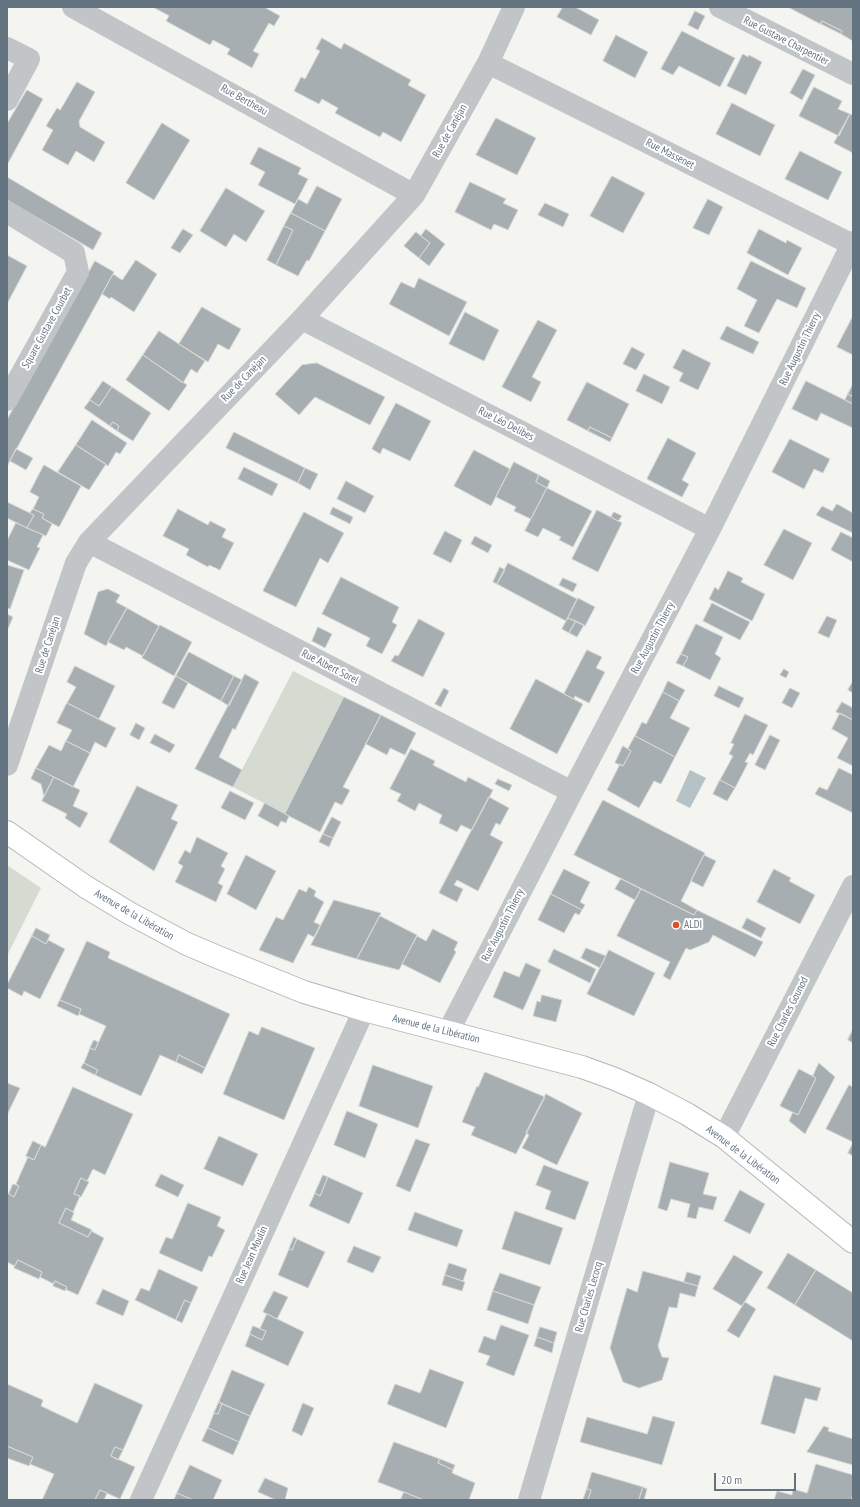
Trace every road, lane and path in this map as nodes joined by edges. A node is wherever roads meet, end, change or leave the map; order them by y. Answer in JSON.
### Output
{"nodes":[{"id":1,"x":73,"y":7,"type":"edge"},
{"id":2,"x":514,"y":7,"type":"edge"},
{"id":3,"x":720,"y":7,"type":"edge"},
{"id":4,"x":110,"y":16,"type":"edge"},
{"id":5,"x":7,"y":48,"type":"edge"},
{"id":6,"x":488,"y":63,"type":"junction"},
{"id":7,"x":853,"y":74,"type":"edge"},
{"id":8,"x":7,"y":100,"type":"edge"},
{"id":9,"x":414,"y":195,"type":"junction"},
{"id":10,"x":7,"y":212,"type":"edge"},
{"id":11,"x":853,"y":244,"type":"edge"},
{"id":12,"x":302,"y":319,"type":"junction"},
{"id":13,"x":7,"y":400,"type":"edge"},
{"id":14,"x":710,"y":529,"type":"junction"},
{"id":15,"x":88,"y":542,"type":"junction"},
{"id":16,"x":7,"y":765,"type":"edge"},
{"id":17,"x":572,"y":792,"type":"junction"},
{"id":18,"x":7,"y":832,"type":"edge"},
{"id":19,"x":853,"y":886,"type":"edge"},
{"id":20,"x":364,"y":1010,"type":"junction"},
{"id":21,"x":448,"y":1032,"type":"junction"},
{"id":22,"x":649,"y":1094,"type":"junction"},
{"id":23,"x":724,"y":1137,"type":"junction"},
{"id":24,"x":853,"y":1242,"type":"edge"},
{"id":25,"x":141,"y":1500,"type":"edge"},
{"id":26,"x":529,"y":1500,"type":"edge"}],
"edges":[{"from":1,"to":4,"type":"street","name":"Rue Bertheau"},
{"from":2,"to":6,"type":"street","name":"Rue de Canéjan"},
{"from":3,"to":7,"type":"street","name":"Rue Gustave Charpentier"},
{"from":4,"to":9,"type":"street","name":"Rue Bertheau"},
{"from":5,"to":8,"type":"street"},
{"from":6,"to":9,"type":"street","name":"Rue de Canéjan"},
{"from":6,"to":11,"type":"street","name":"Rue Massenet"},
{"from":9,"to":12,"type":"street","name":"Rue de Canéjan"},
{"from":10,"to":13,"type":"street","name":"Square Gustave Courbet"},
{"from":11,"to":14,"type":"street","name":"Rue Augustin Thierry"},
{"from":12,"to":14,"type":"street","name":"Rue Léo Delibes"},
{"from":12,"to":15,"type":"street","name":"Rue de Canéjan"},
{"from":14,"to":17,"type":"street","name":"Rue Augustin Thierry"},
{"from":15,"to":16,"type":"street","name":"Rue de Canéjan"},
{"from":15,"to":17,"type":"street","name":"Rue Albert Sorel"},
{"from":17,"to":21,"type":"street","name":"Rue Augustin Thierry"},
{"from":18,"to":20,"type":"main road","name":"Avenue de la Libération"},
{"from":19,"to":23,"type":"street","name":"Rue Charles Gounod"},
{"from":20,"to":21,"type":"main road","name":"Avenue de la Libération"},
{"from":20,"to":25,"type":"street","name":"Rue Jean Moulin"},
{"from":21,"to":22,"type":"main road","name":"Avenue de la Libération"},
{"from":22,"to":23,"type":"main road","name":"Avenue de la Libération"},
{"from":22,"to":26,"type":"street","name":"Rue Charles Lecocq"},
{"from":23,"to":24,"type":"main road","name":"Avenue de la Libération"}]}
